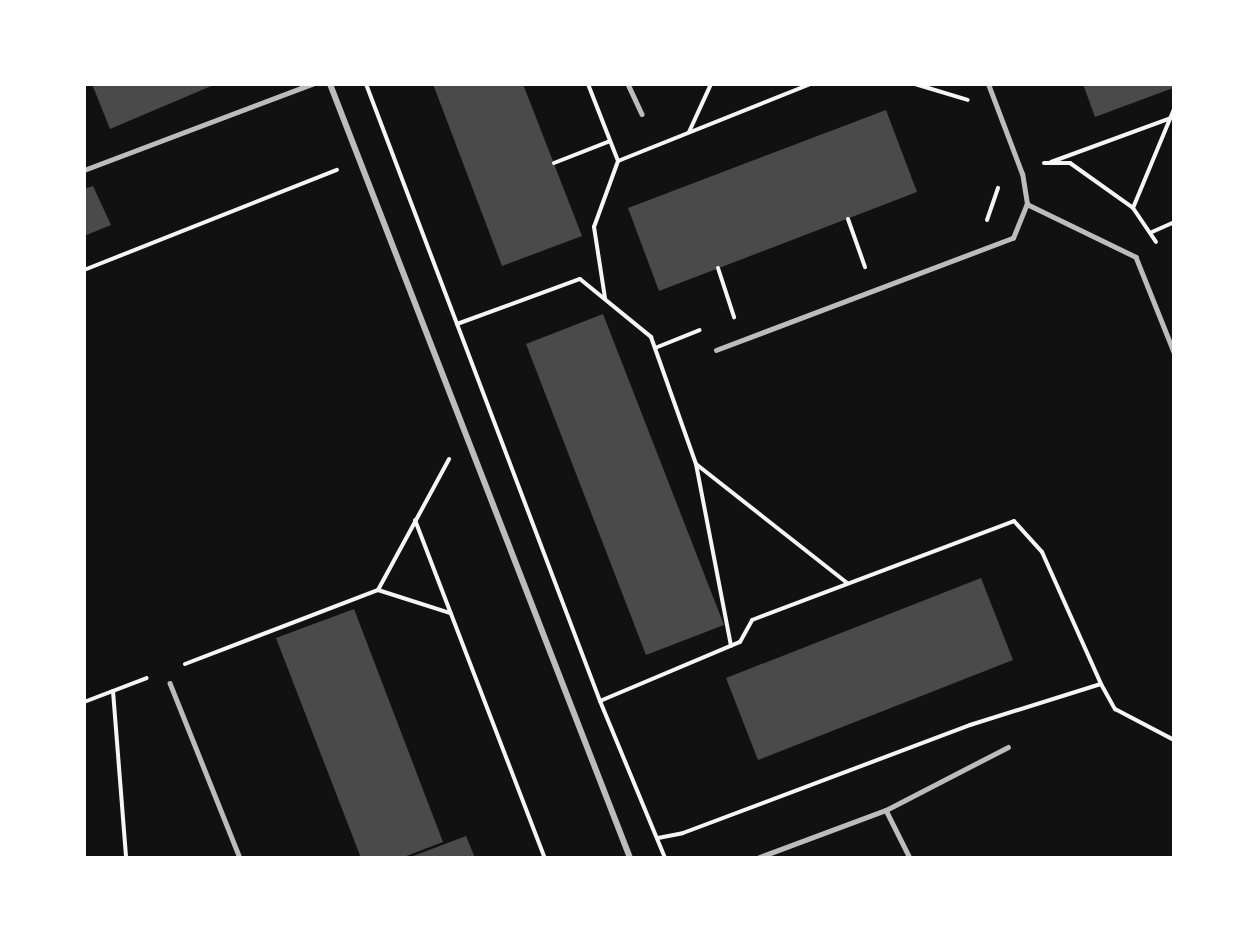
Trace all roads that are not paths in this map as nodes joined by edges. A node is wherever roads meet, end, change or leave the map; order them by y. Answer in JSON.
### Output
{"nodes":[{"id":1,"x":312,"y":84,"type":"edge"},
{"id":2,"x":330,"y":84,"type":"edge"},
{"id":3,"x":628,"y":84,"type":"edge"},
{"id":4,"x":988,"y":84,"type":"edge"},
{"id":5,"x":642,"y":114,"type":"dead end"},
{"id":6,"x":84,"y":170,"type":"edge"},
{"id":7,"x":1027,"y":204,"type":"junction"},
{"id":8,"x":716,"y":350,"type":"dead end"},
{"id":9,"x":1174,"y":352,"type":"edge"},
{"id":10,"x":170,"y":682,"type":"dead end"},
{"id":11,"x":1008,"y":747,"type":"dead end"},
{"id":12,"x":886,"y":810,"type":"junction"},
{"id":13,"x":240,"y":858,"type":"edge"},
{"id":14,"x":630,"y":858,"type":"edge"},
{"id":15,"x":757,"y":858,"type":"edge"},
{"id":16,"x":910,"y":858,"type":"edge"}],
"edges":[{"from":1,"to":6,"type":"lane"},
{"from":2,"to":14,"type":"street"},
{"from":3,"to":5,"type":"lane"},
{"from":4,"to":7,"type":"lane"},
{"from":7,"to":8,"type":"lane"},
{"from":7,"to":9,"type":"lane"},
{"from":10,"to":13,"type":"lane"},
{"from":11,"to":12,"type":"lane"},
{"from":12,"to":15,"type":"lane"},
{"from":12,"to":16,"type":"lane"}]}
